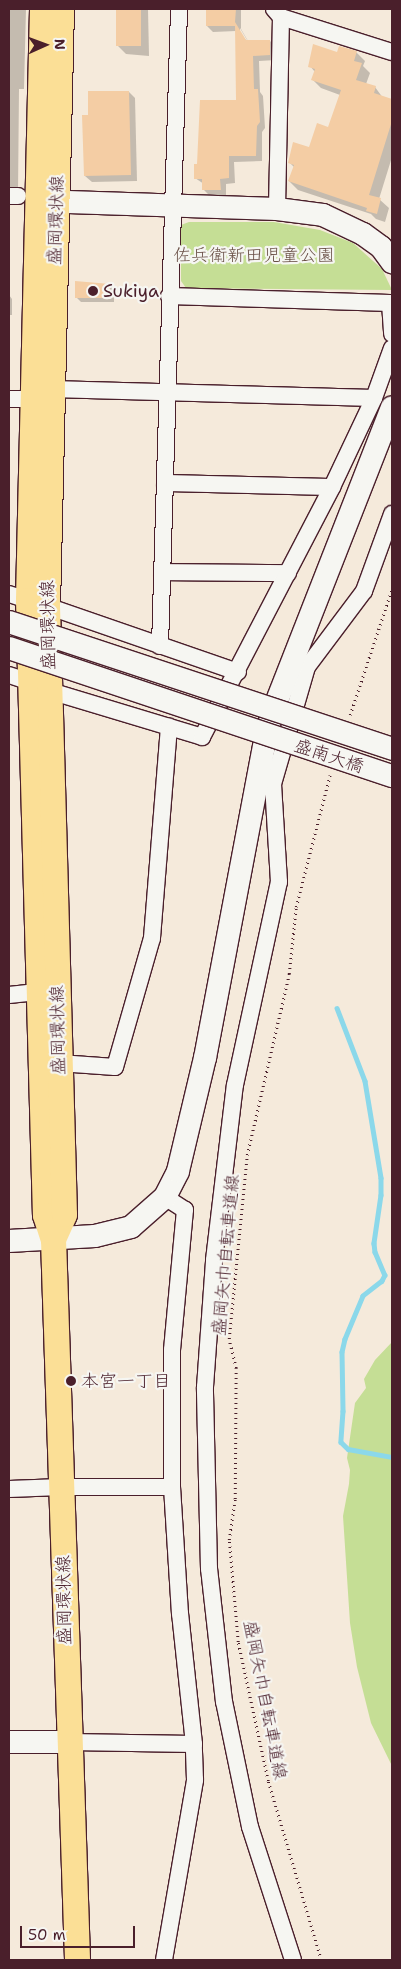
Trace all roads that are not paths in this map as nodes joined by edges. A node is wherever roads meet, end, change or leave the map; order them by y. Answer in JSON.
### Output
{"nodes":[{"id":1,"x":42,"y":9,"type":"edge"},
{"id":2,"x":61,"y":9,"type":"edge"},
{"id":3,"x":179,"y":9,"type":"edge"},
{"id":4,"x":277,"y":13,"type":"edge"},
{"id":5,"x":392,"y":52,"type":"edge"},
{"id":6,"x":30,"y":198,"type":"edge"},
{"id":7,"x":173,"y":206,"type":"junction"},
{"id":8,"x":277,"y":209,"type":"junction"},
{"id":9,"x":392,"y":262,"type":"edge"},
{"id":10,"x":169,"y":296,"type":"junction"},
{"id":11,"x":392,"y":334,"type":"edge"},
{"id":12,"x":392,"y":348,"type":"edge"},
{"id":13,"x":169,"y":391,"type":"junction"},
{"id":14,"x":31,"y":395,"type":"edge"},
{"id":15,"x":385,"y":407,"type":"edge"},
{"id":16,"x":164,"y":483,"type":"junction"},
{"id":17,"x":332,"y":487,"type":"junction"},
{"id":18,"x":392,"y":514,"type":"edge"},
{"id":19,"x":162,"y":572,"type":"junction"},
{"id":20,"x":288,"y":573,"type":"junction"},
{"id":21,"x":28,"y":600,"type":"edge"},
{"id":22,"x":9,"y":622,"type":"edge"},
{"id":23,"x":160,"y":646,"type":"junction"},
{"id":24,"x":9,"y":648,"type":"edge"},
{"id":25,"x":238,"y":672,"type":"junction"},
{"id":26,"x":29,"y":683,"type":"edge"},
{"id":27,"x":273,"y":711,"type":"junction"},
{"id":28,"x":169,"y":727,"type":"junction"},
{"id":29,"x":266,"y":735,"type":"junction"},
{"id":30,"x":392,"y":749,"type":"edge"},
{"id":31,"x":392,"y":776,"type":"edge"},
{"id":32,"x":37,"y":992,"type":"junction"},
{"id":33,"x":9,"y":995,"type":"edge"},
{"id":34,"x":59,"y":1063,"type":"junction"},
{"id":35,"x":165,"y":1197,"type":"junction"},
{"id":36,"x":52,"y":1239,"type":"junction"},
{"id":37,"x":9,"y":1241,"type":"edge"},
{"id":38,"x":61,"y":1487,"type":"junction"},
{"id":39,"x":172,"y":1488,"type":"junction"},
{"id":40,"x":9,"y":1489,"type":"edge"},
{"id":41,"x":9,"y":1742,"type":"edge"},
{"id":42,"x":68,"y":1742,"type":"junction"},
{"id":43,"x":194,"y":1744,"type":"junction"},
{"id":44,"x":77,"y":1960,"type":"edge"},
{"id":45,"x":164,"y":1960,"type":"edge"},
{"id":46,"x":293,"y":1960,"type":"edge"}],
"edges":[{"from":1,"to":6,"type":"main road","name":"盛岡環状線"},
{"from":2,"to":6,"type":"main road","name":"盛岡環状線"},
{"from":3,"to":7,"type":"street"},
{"from":4,"to":5,"type":"street"},
{"from":4,"to":8,"type":"street"},
{"from":6,"to":7,"type":"street"},
{"from":6,"to":14,"type":"main road","name":"盛岡環状線"},
{"from":7,"to":8,"type":"street"},
{"from":7,"to":10,"type":"street"},
{"from":8,"to":9,"type":"street"},
{"from":10,"to":11,"type":"street"},
{"from":10,"to":13,"type":"street"},
{"from":12,"to":15,"type":"street"},
{"from":13,"to":14,"type":"street"},
{"from":13,"to":15,"type":"street"},
{"from":13,"to":16,"type":"street"},
{"from":14,"to":21,"type":"main road","name":"盛岡環状線"},
{"from":15,"to":17,"type":"street"},
{"from":15,"to":27,"type":"street"},
{"from":16,"to":17,"type":"street"},
{"from":16,"to":19,"type":"street"},
{"from":17,"to":20,"type":"street"},
{"from":18,"to":46,"type":"street"},
{"from":19,"to":20,"type":"street"},
{"from":19,"to":23,"type":"street"},
{"from":20,"to":25,"type":"street"},
{"from":21,"to":23,"type":"street"},
{"from":21,"to":26,"type":"main road","name":"盛岡環状線"},
{"from":22,"to":27,"type":"street","name":"盛南大橋","bridge":true},
{"from":23,"to":25,"type":"street"},
{"from":24,"to":29,"type":"street","name":"盛南大橋","bridge":true},
{"from":25,"to":28,"type":"street"},
{"from":26,"to":28,"type":"street"},
{"from":26,"to":32,"type":"main road","name":"盛岡環状線"},
{"from":26,"to":34,"type":"main road","name":"盛岡環状線"},
{"from":27,"to":29,"type":"street"},
{"from":27,"to":30,"type":"street","name":"盛南大橋","bridge":true},
{"from":28,"to":34,"type":"street"},
{"from":29,"to":31,"type":"street","name":"盛南大橋","bridge":true},
{"from":29,"to":35,"type":"street"},
{"from":32,"to":33,"type":"street"},
{"from":32,"to":36,"type":"main road","name":"盛岡環状線"},
{"from":34,"to":36,"type":"main road","name":"盛岡環状線"},
{"from":35,"to":36,"type":"street"},
{"from":35,"to":39,"type":"street"},
{"from":36,"to":37,"type":"street"},
{"from":36,"to":38,"type":"main road","name":"盛岡環状線"},
{"from":38,"to":39,"type":"street"},
{"from":38,"to":40,"type":"street"},
{"from":38,"to":42,"type":"main road","name":"盛岡環状線"},
{"from":39,"to":43,"type":"street"},
{"from":41,"to":42,"type":"street"},
{"from":42,"to":43,"type":"street"},
{"from":42,"to":44,"type":"main road","name":"盛岡環状線"},
{"from":43,"to":45,"type":"street"}]}
